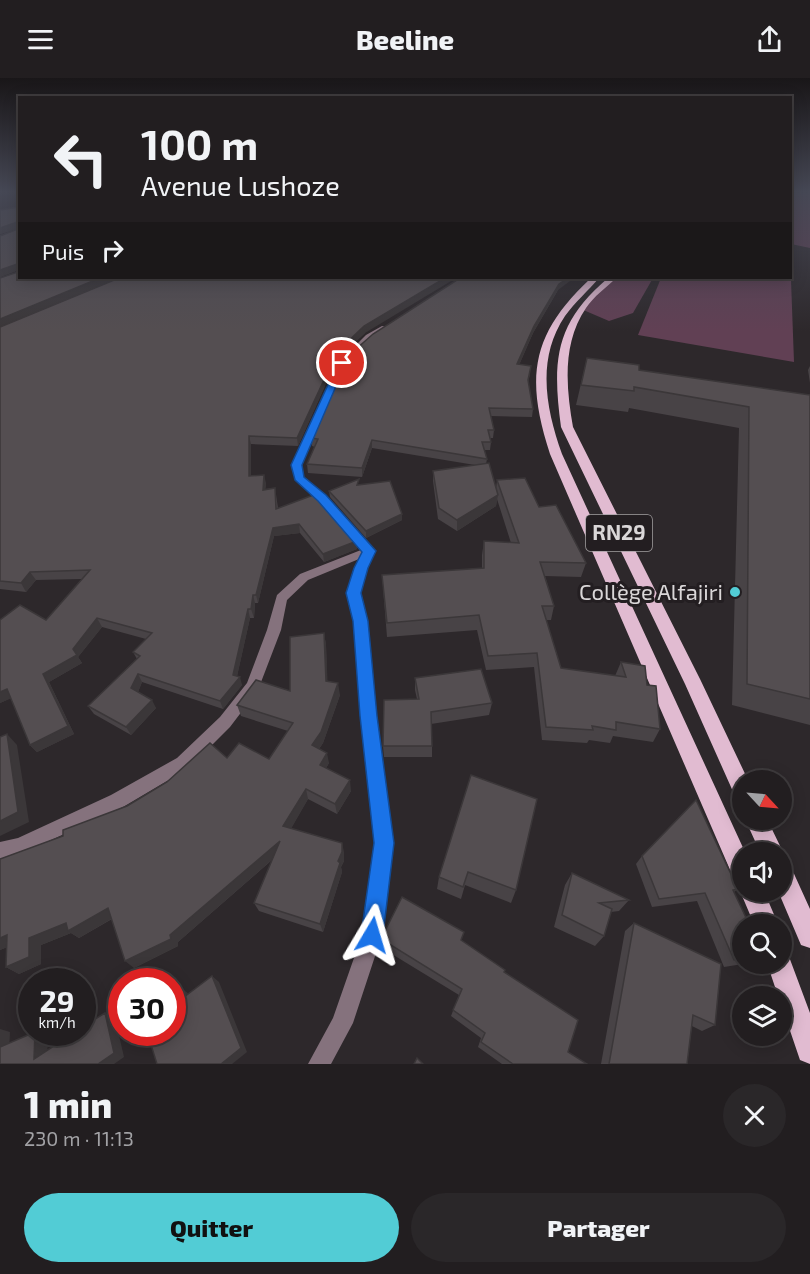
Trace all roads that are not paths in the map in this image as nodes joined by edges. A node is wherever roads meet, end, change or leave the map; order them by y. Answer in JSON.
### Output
{"nodes":[{"id":1,"x":594,"y":279,"type":"edge"},
{"id":2,"x":611,"y":279,"type":"edge"},
{"id":3,"x":394,"y":320,"type":"edge"},
{"id":4,"x":542,"y":354,"type":"junction"},
{"id":5,"x":564,"y":357,"type":"junction"},
{"id":6,"x":369,"y":551,"type":"junction"},
{"id":7,"x":733,"y":770,"type":"edge"},
{"id":8,"x":732,"y":849,"type":"edge"},
{"id":9,"x":0,"y":851,"type":"edge"},
{"id":10,"x":792,"y":896,"type":"edge"},
{"id":11,"x":810,"y":936,"type":"edge"},
{"id":12,"x":783,"y":974,"type":"edge"},
{"id":13,"x":810,"y":1050,"type":"edge"},
{"id":14,"x":318,"y":1064,"type":"edge"}],
"edges":[{"from":1,"to":4,"type":"main road","number":"RN29"},
{"from":2,"to":5,"type":"main road","number":"RN29"},
{"from":3,"to":6,"type":"street"},
{"from":4,"to":5,"type":"main road"},
{"from":4,"to":8,"type":"main road","number":"RN29"},
{"from":5,"to":7,"type":"main road","number":"RN29"},
{"from":6,"to":9,"type":"street"},
{"from":6,"to":14,"type":"street"},
{"from":10,"to":11,"type":"main road"},
{"from":12,"to":13,"type":"main road"}]}
